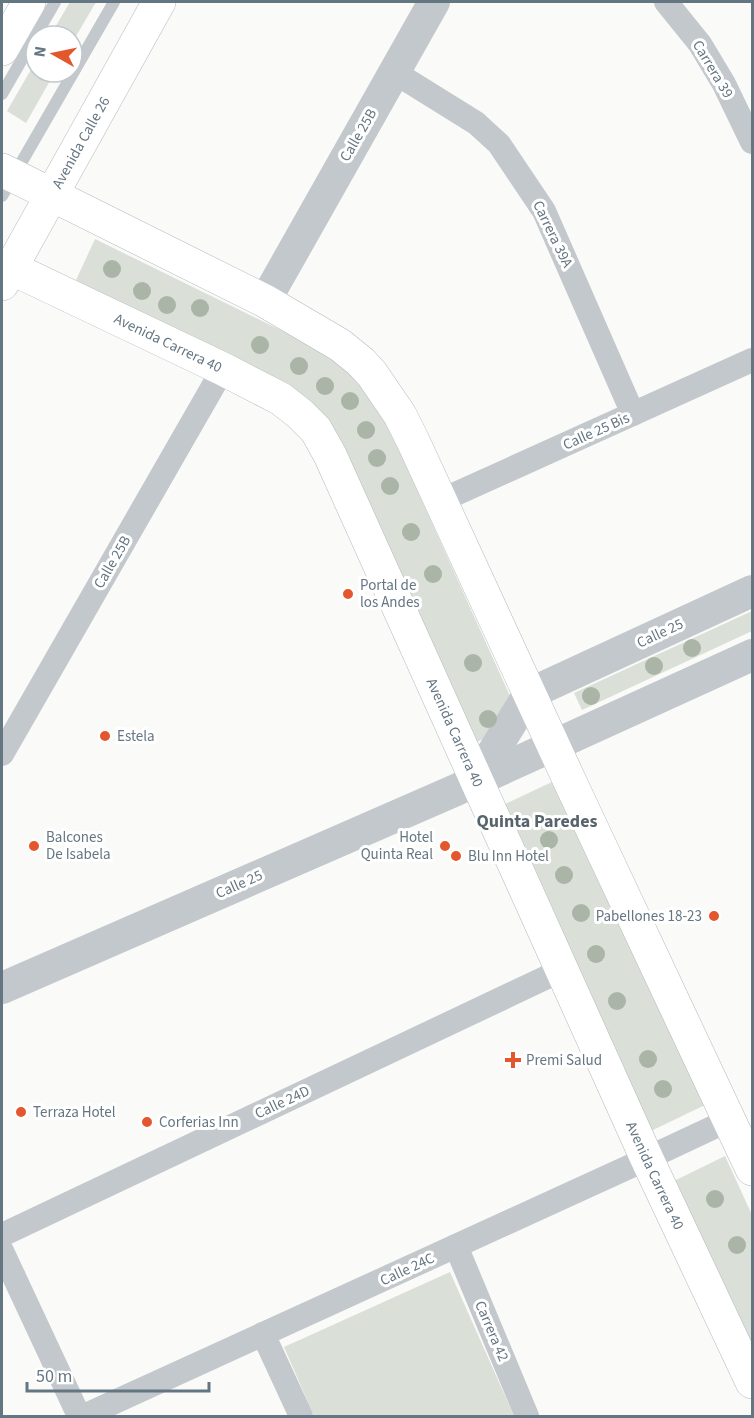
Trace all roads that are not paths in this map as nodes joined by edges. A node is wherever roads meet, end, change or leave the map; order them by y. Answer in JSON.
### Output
{"nodes":[{"id":1,"x":29,"y":2,"type":"edge"},
{"id":2,"x":55,"y":2,"type":"edge"},
{"id":3,"x":114,"y":2,"type":"edge"},
{"id":4,"x":159,"y":2,"type":"edge"},
{"id":5,"x":434,"y":2,"type":"edge"},
{"id":6,"x":666,"y":2,"type":"edge"},
{"id":7,"x":2,"y":49,"type":"edge"},
{"id":8,"x":394,"y":72,"type":"junction"},
{"id":9,"x":2,"y":94,"type":"edge"},
{"id":10,"x":751,"y":133,"type":"edge"},
{"id":11,"x":5,"y":181,"type":"edge"},
{"id":12,"x":51,"y":195,"type":"junction"},
{"id":13,"x":6,"y":276,"type":"edge"},
{"id":14,"x":265,"y":301,"type":"junction"},
{"id":15,"x":753,"y":360,"type":"edge"},
{"id":16,"x":223,"y":369,"type":"junction"},
{"id":17,"x":633,"y":414,"type":"junction"},
{"id":18,"x":440,"y":501,"type":"junction"},
{"id":19,"x":753,"y":591,"type":"edge"},
{"id":20,"x":753,"y":655,"type":"edge"},
{"id":21,"x":529,"y":694,"type":"junction"},
{"id":22,"x":553,"y":745,"type":"junction"},
{"id":23,"x":2,"y":754,"type":"edge"},
{"id":24,"x":476,"y":780,"type":"junction"},
{"id":25,"x":562,"y":970,"type":"junction"},
{"id":26,"x":2,"y":988,"type":"edge"},
{"id":27,"x":729,"y":1120,"type":"junction"},
{"id":28,"x":648,"y":1159,"type":"junction"},
{"id":29,"x":753,"y":1170,"type":"edge"},
{"id":30,"x":2,"y":1235,"type":"edge"},
{"id":31,"x":456,"y":1246,"type":"junction"},
{"id":32,"x":2,"y":1251,"type":"edge"},
{"id":33,"x":263,"y":1334,"type":"junction"},
{"id":34,"x":753,"y":1382,"type":"edge"},
{"id":35,"x":81,"y":1416,"type":"edge"},
{"id":36,"x":301,"y":1416,"type":"edge"},
{"id":37,"x":527,"y":1416,"type":"edge"}],
"edges":[{"from":1,"to":7,"type":"main road"},
{"from":2,"to":9,"type":"lane"},
{"from":3,"to":11,"type":"lane"},
{"from":4,"to":12,"type":"main road","name":"Avenida Calle 26"},
{"from":5,"to":8,"type":"street","name":"Calle 25B"},
{"from":6,"to":10,"type":"street","name":"Carrera 39"},
{"from":8,"to":14,"type":"street","name":"Calle 25B"},
{"from":8,"to":17,"type":"street","name":"Carrera 39A"},
{"from":11,"to":12,"type":"main road"},
{"from":12,"to":13,"type":"main road","name":"Avenida Calle 26"},
{"from":12,"to":14,"type":"main road"},
{"from":13,"to":16,"type":"main road","name":"Avenida Carrera 40"},
{"from":14,"to":18,"type":"main road"},
{"from":15,"to":17,"type":"street","name":"Calle 25 Bis"},
{"from":16,"to":23,"type":"street","name":"Calle 25B"},
{"from":16,"to":24,"type":"main road","name":"Avenida Carrera 40"},
{"from":17,"to":18,"type":"street","name":"Calle 25 Bis"},
{"from":18,"to":21,"type":"main road"},
{"from":19,"to":21,"type":"street","name":"Calle 25"},
{"from":20,"to":22,"type":"street","name":"Calle 25"},
{"from":21,"to":22,"type":"main road"},
{"from":21,"to":24,"type":"street"},
{"from":22,"to":24,"type":"street","name":"Calle 25"},
{"from":22,"to":27,"type":"main road"},
{"from":24,"to":25,"type":"main road","name":"Avenida Carrera 40"},
{"from":24,"to":26,"type":"street","name":"Calle 25"},
{"from":25,"to":28,"type":"main road","name":"Avenida Carrera 40"},
{"from":25,"to":30,"type":"street","name":"Calle 24D"},
{"from":27,"to":28,"type":"street","name":"Calle 24C"},
{"from":27,"to":29,"type":"main road"},
{"from":28,"to":31,"type":"street","name":"Calle 24C"},
{"from":28,"to":34,"type":"main road","name":"Avenida Carrera 40"},
{"from":31,"to":33,"type":"street","name":"Calle 24C"},
{"from":31,"to":37,"type":"street","name":"Carrera 42"},
{"from":32,"to":35,"type":"street"},
{"from":33,"to":35,"type":"street","name":"Calle 24C"},
{"from":33,"to":36,"type":"street"}]}
